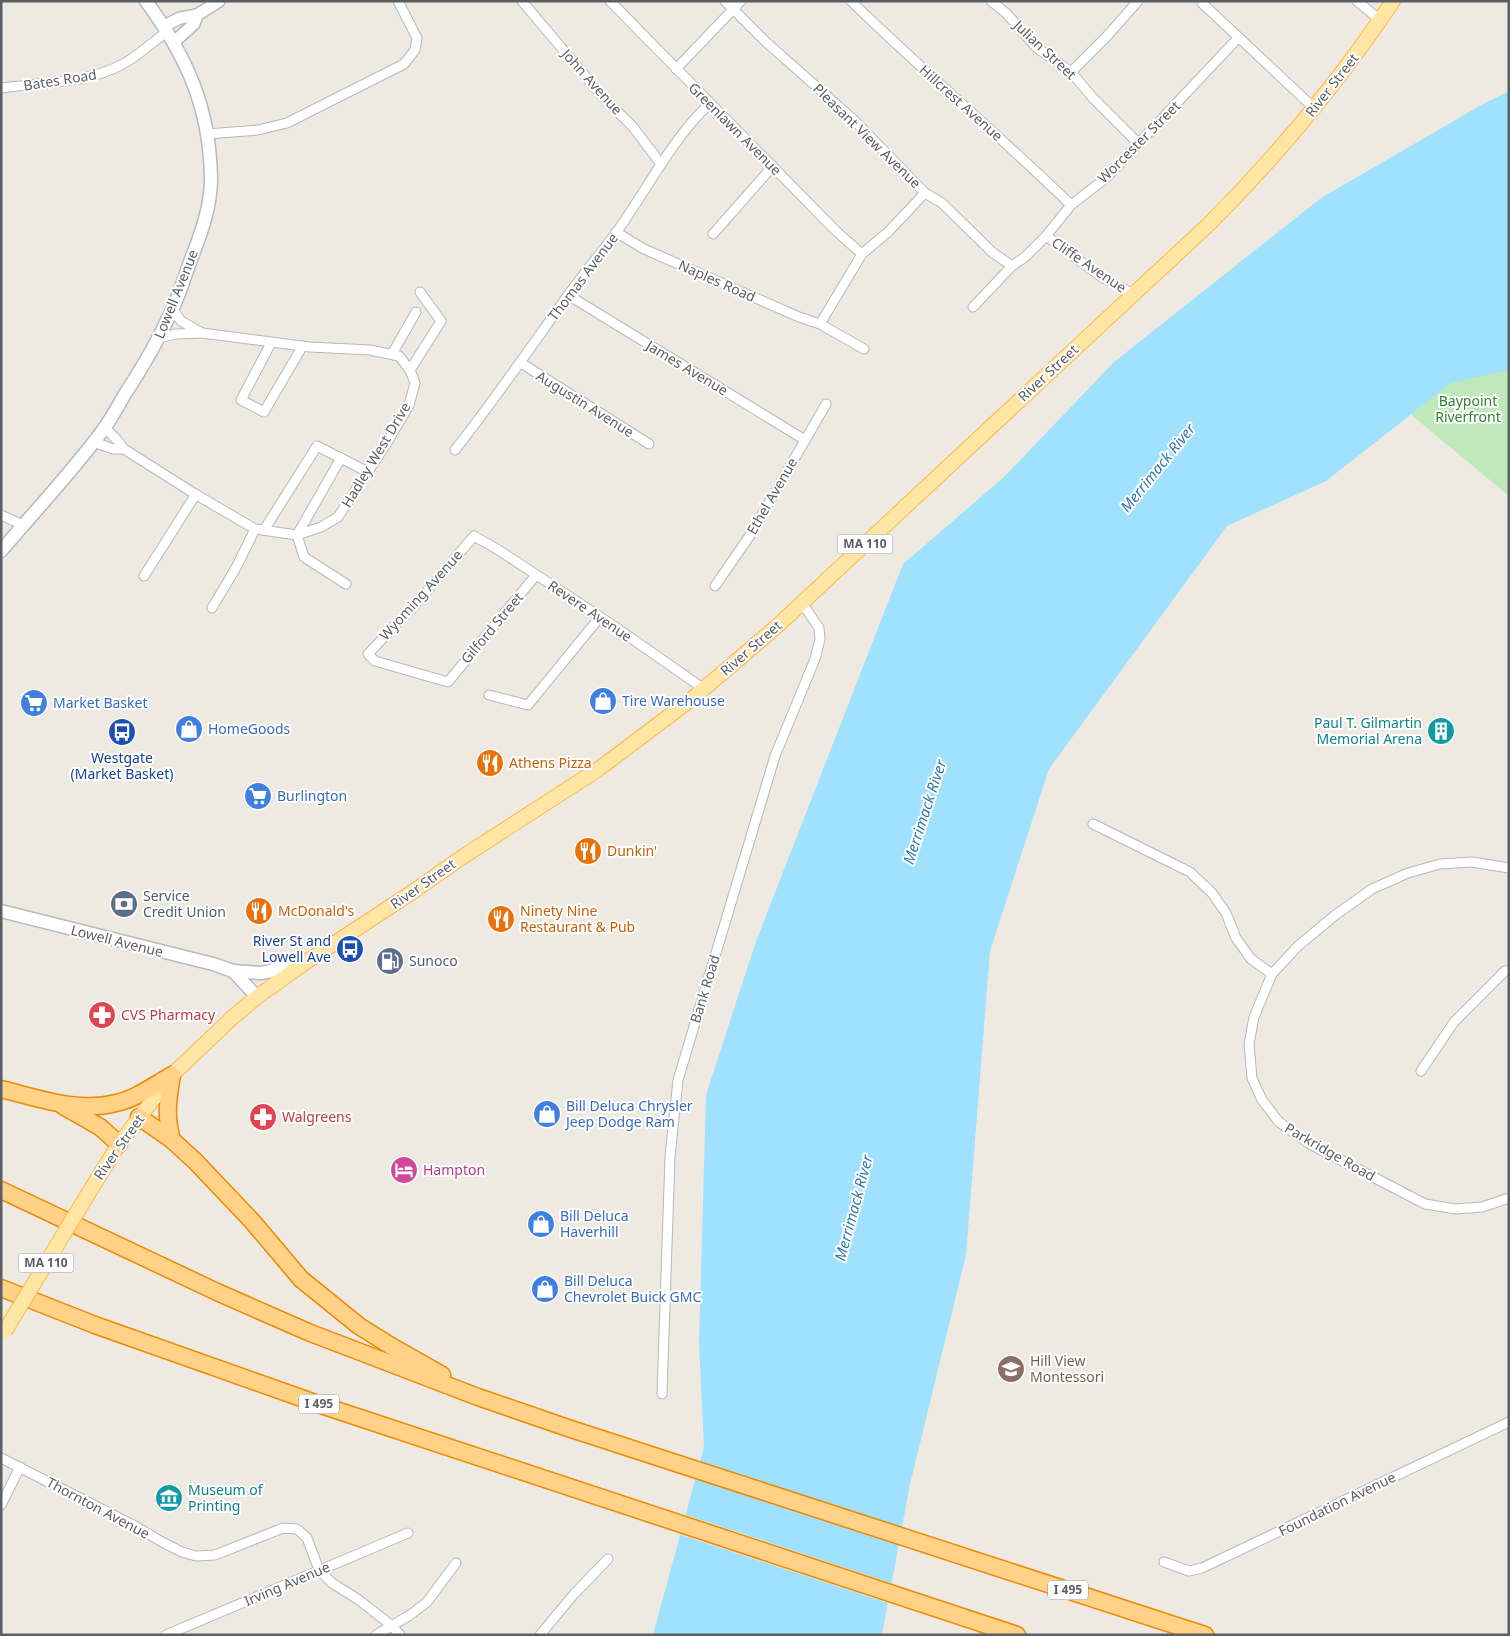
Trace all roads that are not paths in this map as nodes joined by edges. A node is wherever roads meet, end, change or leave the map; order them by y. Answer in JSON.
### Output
{"nodes":[{"id":1,"x":146,"y":1,"type":"edge"},
{"id":2,"x":219,"y":1,"type":"edge"},
{"id":3,"x":398,"y":1,"type":"edge"},
{"id":4,"x":522,"y":1,"type":"edge"},
{"id":5,"x":610,"y":1,"type":"edge"},
{"id":6,"x":725,"y":1,"type":"edge"},
{"id":7,"x":741,"y":1,"type":"edge"},
{"id":8,"x":851,"y":1,"type":"edge"},
{"id":9,"x":991,"y":1,"type":"edge"},
{"id":10,"x":1138,"y":1,"type":"edge"},
{"id":11,"x":1357,"y":1,"type":"edge"},
{"id":12,"x":1393,"y":1,"type":"edge"},
{"id":13,"x":1202,"y":3,"type":"dead end"},
{"id":14,"x":732,"y":9,"type":"junction"},
{"id":15,"x":197,"y":15,"type":"junction"},
{"id":16,"x":1380,"y":20,"type":"junction"},
{"id":17,"x":168,"y":33,"type":"junction"},
{"id":18,"x":1238,"y":38,"type":"junction"},
{"id":19,"x":676,"y":69,"type":"junction"},
{"id":20,"x":1071,"y":72,"type":"junction"},
{"id":21,"x":1,"y":88,"type":"edge"},
{"id":22,"x":710,"y":103,"type":"junction"},
{"id":23,"x":1315,"y":109,"type":"junction"},
{"id":24,"x":207,"y":134,"type":"junction"},
{"id":25,"x":1139,"y":144,"type":"junction"},
{"id":26,"x":661,"y":164,"type":"junction"},
{"id":27,"x":773,"y":166,"type":"junction"},
{"id":28,"x":925,"y":192,"type":"junction"},
{"id":29,"x":1071,"y":205,"type":"junction"},
{"id":30,"x":616,"y":232,"type":"junction"},
{"id":31,"x":713,"y":234,"type":"dead end"},
{"id":32,"x":1046,"y":236,"type":"junction"},
{"id":33,"x":862,"y":254,"type":"junction"},
{"id":34,"x":1012,"y":266,"type":"junction"},
{"id":35,"x":420,"y":292,"type":"dead end"},
{"id":36,"x":1133,"y":294,"type":"junction"},
{"id":37,"x":568,"y":295,"type":"junction"},
{"id":38,"x":973,"y":307,"type":"dead end"},
{"id":39,"x":172,"y":310,"type":"junction"},
{"id":40,"x":416,"y":312,"type":"dead end"},
{"id":41,"x":820,"y":324,"type":"junction"},
{"id":42,"x":202,"y":334,"type":"junction"},
{"id":43,"x":159,"y":338,"type":"junction"},
{"id":44,"x":271,"y":343,"type":"junction"},
{"id":45,"x":302,"y":346,"type":"junction"},
{"id":46,"x":864,"y":349,"type":"dead end"},
{"id":47,"x":392,"y":354,"type":"junction"},
{"id":48,"x":521,"y":363,"type":"junction"},
{"id":49,"x":410,"y":370,"type":"junction"},
{"id":50,"x":826,"y":404,"type":"dead end"},
{"id":51,"x":105,"y":428,"type":"junction"},
{"id":52,"x":805,"y":440,"type":"junction"},
{"id":53,"x":94,"y":442,"type":"junction"},
{"id":54,"x":649,"y":444,"type":"dead end"},
{"id":55,"x":124,"y":449,"type":"junction"},
{"id":56,"x":455,"y":450,"type":"dead end"},
{"id":57,"x":341,"y":458,"type":"junction"},
{"id":58,"x":368,"y":472,"type":"junction"},
{"id":59,"x":196,"y":494,"type":"junction"},
{"id":60,"x":1,"y":515,"type":"edge"},
{"id":61,"x":23,"y":525,"type":"junction"},
{"id":62,"x":260,"y":530,"type":"junction"},
{"id":63,"x":297,"y":535,"type":"junction"},
{"id":64,"x":474,"y":536,"type":"joint"},
{"id":65,"x":1,"y":551,"type":"edge"},
{"id":66,"x":536,"y":575,"type":"junction"},
{"id":67,"x":144,"y":576,"type":"dead end"},
{"id":68,"x":346,"y":584,"type":"dead end"},
{"id":69,"x":715,"y":586,"type":"dead end"},
{"id":70,"x":802,"y":603,"type":"junction"},
{"id":71,"x":212,"y":608,"type":"dead end"},
{"id":72,"x":600,"y":617,"type":"junction"},
{"id":73,"x":448,"y":682,"type":"joint"},
{"id":74,"x":704,"y":689,"type":"junction"},
{"id":75,"x":489,"y":695,"type":"dead end"},
{"id":76,"x":1093,"y":824,"type":"dead end"},
{"id":77,"x":1509,"y":868,"type":"edge"},
{"id":78,"x":1,"y":911,"type":"edge"},
{"id":79,"x":306,"y":962,"type":"junction"},
{"id":80,"x":1509,"y":970,"type":"edge"},
{"id":81,"x":233,"y":971,"type":"junction"},
{"id":82,"x":1272,"y":974,"type":"junction"},
{"id":83,"x":257,"y":997,"type":"junction"},
{"id":84,"x":1422,"y":1071,"type":"dead end"},
{"id":85,"x":172,"y":1075,"type":"junction"},
{"id":86,"x":1,"y":1089,"type":"edge"},
{"id":87,"x":58,"y":1103,"type":"junction"},
{"id":88,"x":139,"y":1117,"type":"junction"},
{"id":89,"x":172,"y":1140,"type":"junction"},
{"id":90,"x":119,"y":1144,"type":"junction"},
{"id":91,"x":1,"y":1190,"type":"edge"},
{"id":92,"x":1509,"y":1198,"type":"edge"},
{"id":93,"x":1,"y":1288,"type":"edge"},
{"id":94,"x":3,"y":1334,"type":"edge"},
{"id":95,"x":662,"y":1394,"type":"dead end"},
{"id":96,"x":478,"y":1397,"type":"junction"},
{"id":97,"x":1509,"y":1422,"type":"edge"},
{"id":98,"x":1,"y":1458,"type":"edge"},
{"id":99,"x":20,"y":1467,"type":"junction"},
{"id":100,"x":1,"y":1505,"type":"edge"},
{"id":101,"x":408,"y":1533,"type":"dead end"},
{"id":102,"x":608,"y":1559,"type":"dead end"},
{"id":103,"x":1164,"y":1562,"type":"dead end"},
{"id":104,"x":456,"y":1563,"type":"dead end"},
{"id":105,"x":319,"y":1570,"type":"junction"},
{"id":106,"x":391,"y":1625,"type":"junction"},
{"id":107,"x":166,"y":1635,"type":"edge"},
{"id":108,"x":376,"y":1635,"type":"edge"},
{"id":109,"x":400,"y":1635,"type":"edge"},
{"id":110,"x":540,"y":1635,"type":"edge"},
{"id":111,"x":1017,"y":1635,"type":"edge"},
{"id":112,"x":1205,"y":1635,"type":"edge"}],
"edges":[{"from":1,"to":17,"type":"main road","name":"Lowell Avenue"},
{"from":2,"to":15,"type":"street"},
{"from":3,"to":24,"type":"street"},
{"from":4,"to":26,"type":"street","name":"John Avenue"},
{"from":5,"to":19,"type":"street","name":"Greenlawn Avenue"},
{"from":6,"to":14,"type":"street","name":"Pleasant View Avenue"},
{"from":7,"to":14,"type":"street"},
{"from":8,"to":29,"type":"street","name":"Hillcrest Avenue"},
{"from":9,"to":20,"type":"street","name":"Julian Street"},
{"from":10,"to":20,"type":"street"},
{"from":11,"to":16,"type":"street"},
{"from":12,"to":16,"type":"main road","name":"River Street","number":"MA 110"},
{"from":13,"to":18,"type":"street"},
{"from":14,"to":19,"type":"street"},
{"from":14,"to":28,"type":"street","name":"Pleasant View Avenue"},
{"from":15,"to":17,"type":"street"},
{"from":15,"to":17,"type":"street"},
{"from":16,"to":23,"type":"main road","name":"River Street","number":"MA 110"},
{"from":17,"to":21,"type":"street","name":"Bates Road"},
{"from":17,"to":24,"type":"main road","name":"Lowell Avenue"},
{"from":18,"to":23,"type":"street"},
{"from":18,"to":25,"type":"street","name":"Worcester Street"},
{"from":19,"to":22,"type":"street","name":"Greenlawn Avenue"},
{"from":20,"to":25,"type":"street","name":"Julian Street"},
{"from":22,"to":26,"type":"street","name":"Thomas Avenue"},
{"from":22,"to":27,"type":"street","name":"Greenlawn Avenue"},
{"from":23,"to":36,"type":"main road","name":"River Street","number":"MA 110"},
{"from":24,"to":39,"type":"main road","name":"Lowell Avenue"},
{"from":25,"to":29,"type":"street","name":"Worcester Street"},
{"from":26,"to":30,"type":"street","name":"Thomas Avenue"},
{"from":27,"to":31,"type":"street"},
{"from":27,"to":33,"type":"street","name":"Greenlawn Avenue"},
{"from":28,"to":33,"type":"street"},
{"from":28,"to":34,"type":"street","name":"Pleasant View Avenue"},
{"from":29,"to":32,"type":"street","name":"Worcester Street"},
{"from":30,"to":37,"type":"street","name":"Thomas Avenue"},
{"from":30,"to":41,"type":"street","name":"Naples Road"},
{"from":32,"to":34,"type":"street","name":"Worcester Street"},
{"from":32,"to":36,"type":"street","name":"Cliffe Avenue"},
{"from":33,"to":41,"type":"street"},
{"from":34,"to":38,"type":"street","name":"Worcester Street"},
{"from":35,"to":49,"type":"street"},
{"from":36,"to":70,"type":"main road","name":"River Street","number":"MA 110"},
{"from":37,"to":48,"type":"street","name":"Thomas Avenue"},
{"from":37,"to":52,"type":"street","name":"James Avenue"},
{"from":39,"to":42,"type":"street"},
{"from":39,"to":43,"type":"main road","name":"Lowell Avenue"},
{"from":40,"to":47,"type":"street"},
{"from":41,"to":46,"type":"street","name":"Naples Road"},
{"from":42,"to":43,"type":"street"},
{"from":42,"to":44,"type":"street"},
{"from":43,"to":51,"type":"main road","name":"Lowell Avenue"},
{"from":44,"to":45,"type":"street"},
{"from":44,"to":45,"type":"street"},
{"from":45,"to":47,"type":"street"},
{"from":47,"to":49,"type":"street"},
{"from":48,"to":54,"type":"street","name":"Augustin Avenue"},
{"from":48,"to":56,"type":"street","name":"Thomas Avenue"},
{"from":49,"to":58,"type":"street","name":"Hadley West Drive"},
{"from":50,"to":52,"type":"street","name":"Ethel Avenue"},
{"from":51,"to":53,"type":"main road","name":"Lowell Avenue"},
{"from":51,"to":55,"type":"street","name":"Hadley West Drive"},
{"from":52,"to":69,"type":"street","name":"Ethel Avenue"},
{"from":53,"to":55,"type":"street","name":"Hadley West Drive"},
{"from":53,"to":61,"type":"main road","name":"Lowell Avenue"},
{"from":55,"to":59,"type":"street","name":"Hadley West Drive"},
{"from":57,"to":58,"type":"street"},
{"from":57,"to":62,"type":"street"},
{"from":57,"to":63,"type":"street"},
{"from":58,"to":63,"type":"street","name":"Hadley West Drive"},
{"from":59,"to":62,"type":"street","name":"Hadley West Drive"},
{"from":59,"to":67,"type":"street"},
{"from":60,"to":61,"type":"street"},
{"from":61,"to":65,"type":"main road","name":"Lowell Avenue"},
{"from":62,"to":63,"type":"street","name":"Hadley West Drive"},
{"from":62,"to":71,"type":"street"},
{"from":63,"to":68,"type":"street"},
{"from":64,"to":66,"type":"street","name":"Revere Avenue"},
{"from":64,"to":73,"type":"street","name":"Wyoming Avenue"},
{"from":66,"to":72,"type":"street","name":"Revere Avenue"},
{"from":66,"to":73,"type":"street","name":"Gilford Street"},
{"from":70,"to":74,"type":"main road","name":"River Street","number":"MA 110"},
{"from":70,"to":95,"type":"street","name":"Bank Road"},
{"from":72,"to":74,"type":"street","name":"Revere Avenue"},
{"from":72,"to":75,"type":"street"},
{"from":74,"to":79,"type":"main road","name":"River Street","number":"MA 110"},
{"from":76,"to":82,"type":"street"},
{"from":77,"to":82,"type":"street","name":"Parkridge Road"},
{"from":78,"to":81,"type":"main road","name":"Lowell Avenue"},
{"from":79,"to":81,"type":"main road","name":"Lowell Avenue"},
{"from":79,"to":83,"type":"main road","name":"River Street","number":"MA 110"},
{"from":80,"to":84,"type":"street"},
{"from":81,"to":83,"type":"main road","name":"Lowell Avenue"},
{"from":82,"to":92,"type":"street","name":"Parkridge Road"},
{"from":83,"to":85,"type":"main road","name":"River Street","number":"MA 110"},
{"from":85,"to":87,"type":"highway"},
{"from":85,"to":88,"type":"main road","name":"River Street","number":"MA 110"},
{"from":85,"to":89,"type":"highway"},
{"from":86,"to":87,"type":"highway"},
{"from":87,"to":90,"type":"highway"},
{"from":88,"to":89,"type":"highway"},
{"from":88,"to":90,"type":"main road","name":"River Street","number":"MA 110"},
{"from":89,"to":96,"type":"highway"},
{"from":90,"to":94,"type":"main road","name":"River Street","number":"MA 110","bridge":true},
{"from":91,"to":96,"type":"highway","number":"I 495"},
{"from":93,"to":111,"type":"highway","number":"I 495"},
{"from":96,"to":112,"type":"highway","number":"I 495"},
{"from":97,"to":103,"type":"street","name":"Foundation Avenue"},
{"from":98,"to":99,"type":"street","name":"Thornton Avenue"},
{"from":99,"to":100,"type":"street"},
{"from":99,"to":105,"type":"street","name":"Thornton Avenue"},
{"from":101,"to":105,"type":"street","name":"Irving Avenue"},
{"from":102,"to":110,"type":"street"},
{"from":104,"to":106,"type":"street"},
{"from":105,"to":106,"type":"street"},
{"from":105,"to":107,"type":"street","name":"Irving Avenue"},
{"from":106,"to":108,"type":"street"},
{"from":106,"to":109,"type":"street"}]}
